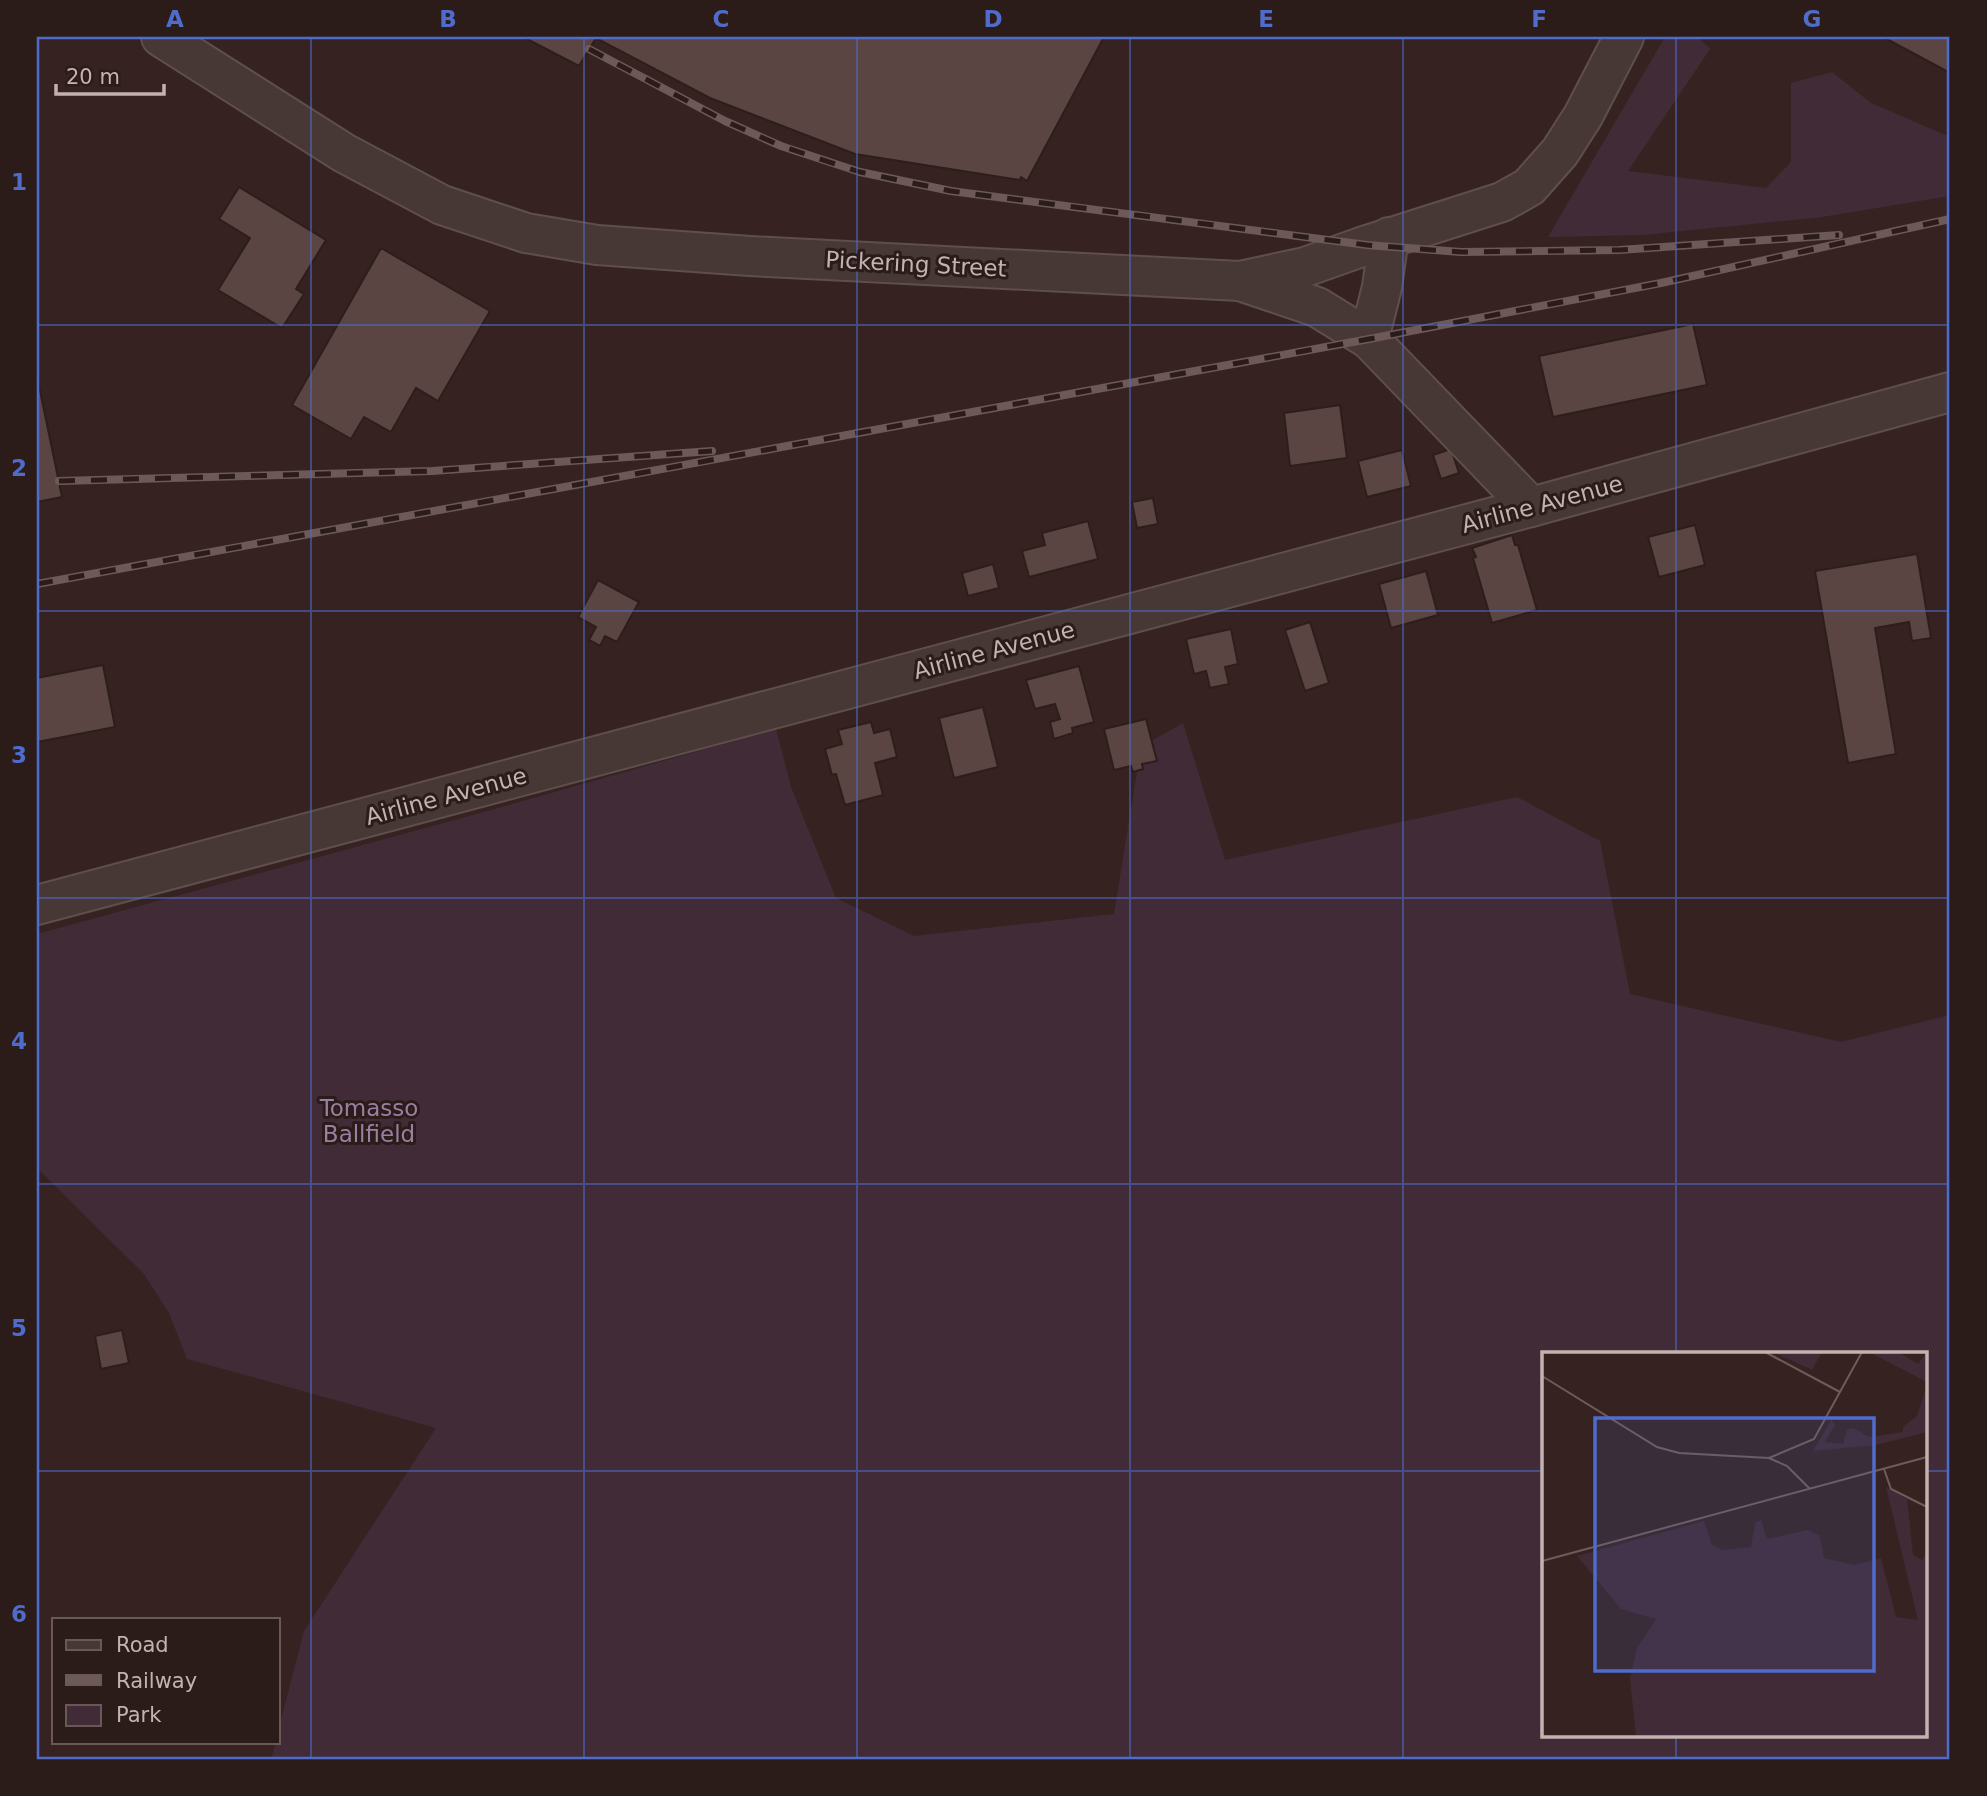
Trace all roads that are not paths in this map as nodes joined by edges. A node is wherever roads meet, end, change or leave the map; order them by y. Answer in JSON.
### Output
{"nodes":[{"id":1,"x":160,"y":37,"type":"edge"},
{"id":2,"x":1624,"y":37,"type":"edge"},
{"id":3,"x":1389,"y":237,"type":"junction"},
{"id":4,"x":1240,"y":281,"type":"junction"},
{"id":5,"x":1369,"y":339,"type":"junction"},
{"id":6,"x":1950,"y":392,"type":"edge"},
{"id":7,"x":1531,"y":507,"type":"junction"},
{"id":8,"x":37,"y":905,"type":"edge"}],
"edges":[{"from":1,"to":4,"type":"street","name":"Pickering Street"},
{"from":2,"to":3,"type":"street","name":"Pickering Street"},
{"from":3,"to":4,"type":"street","name":"Pickering Street"},
{"from":3,"to":5,"type":"street"},
{"from":4,"to":5,"type":"street"},
{"from":5,"to":7,"type":"street"},
{"from":6,"to":7,"type":"street","name":"Airline Avenue"},
{"from":7,"to":8,"type":"street","name":"Airline Avenue"}]}
